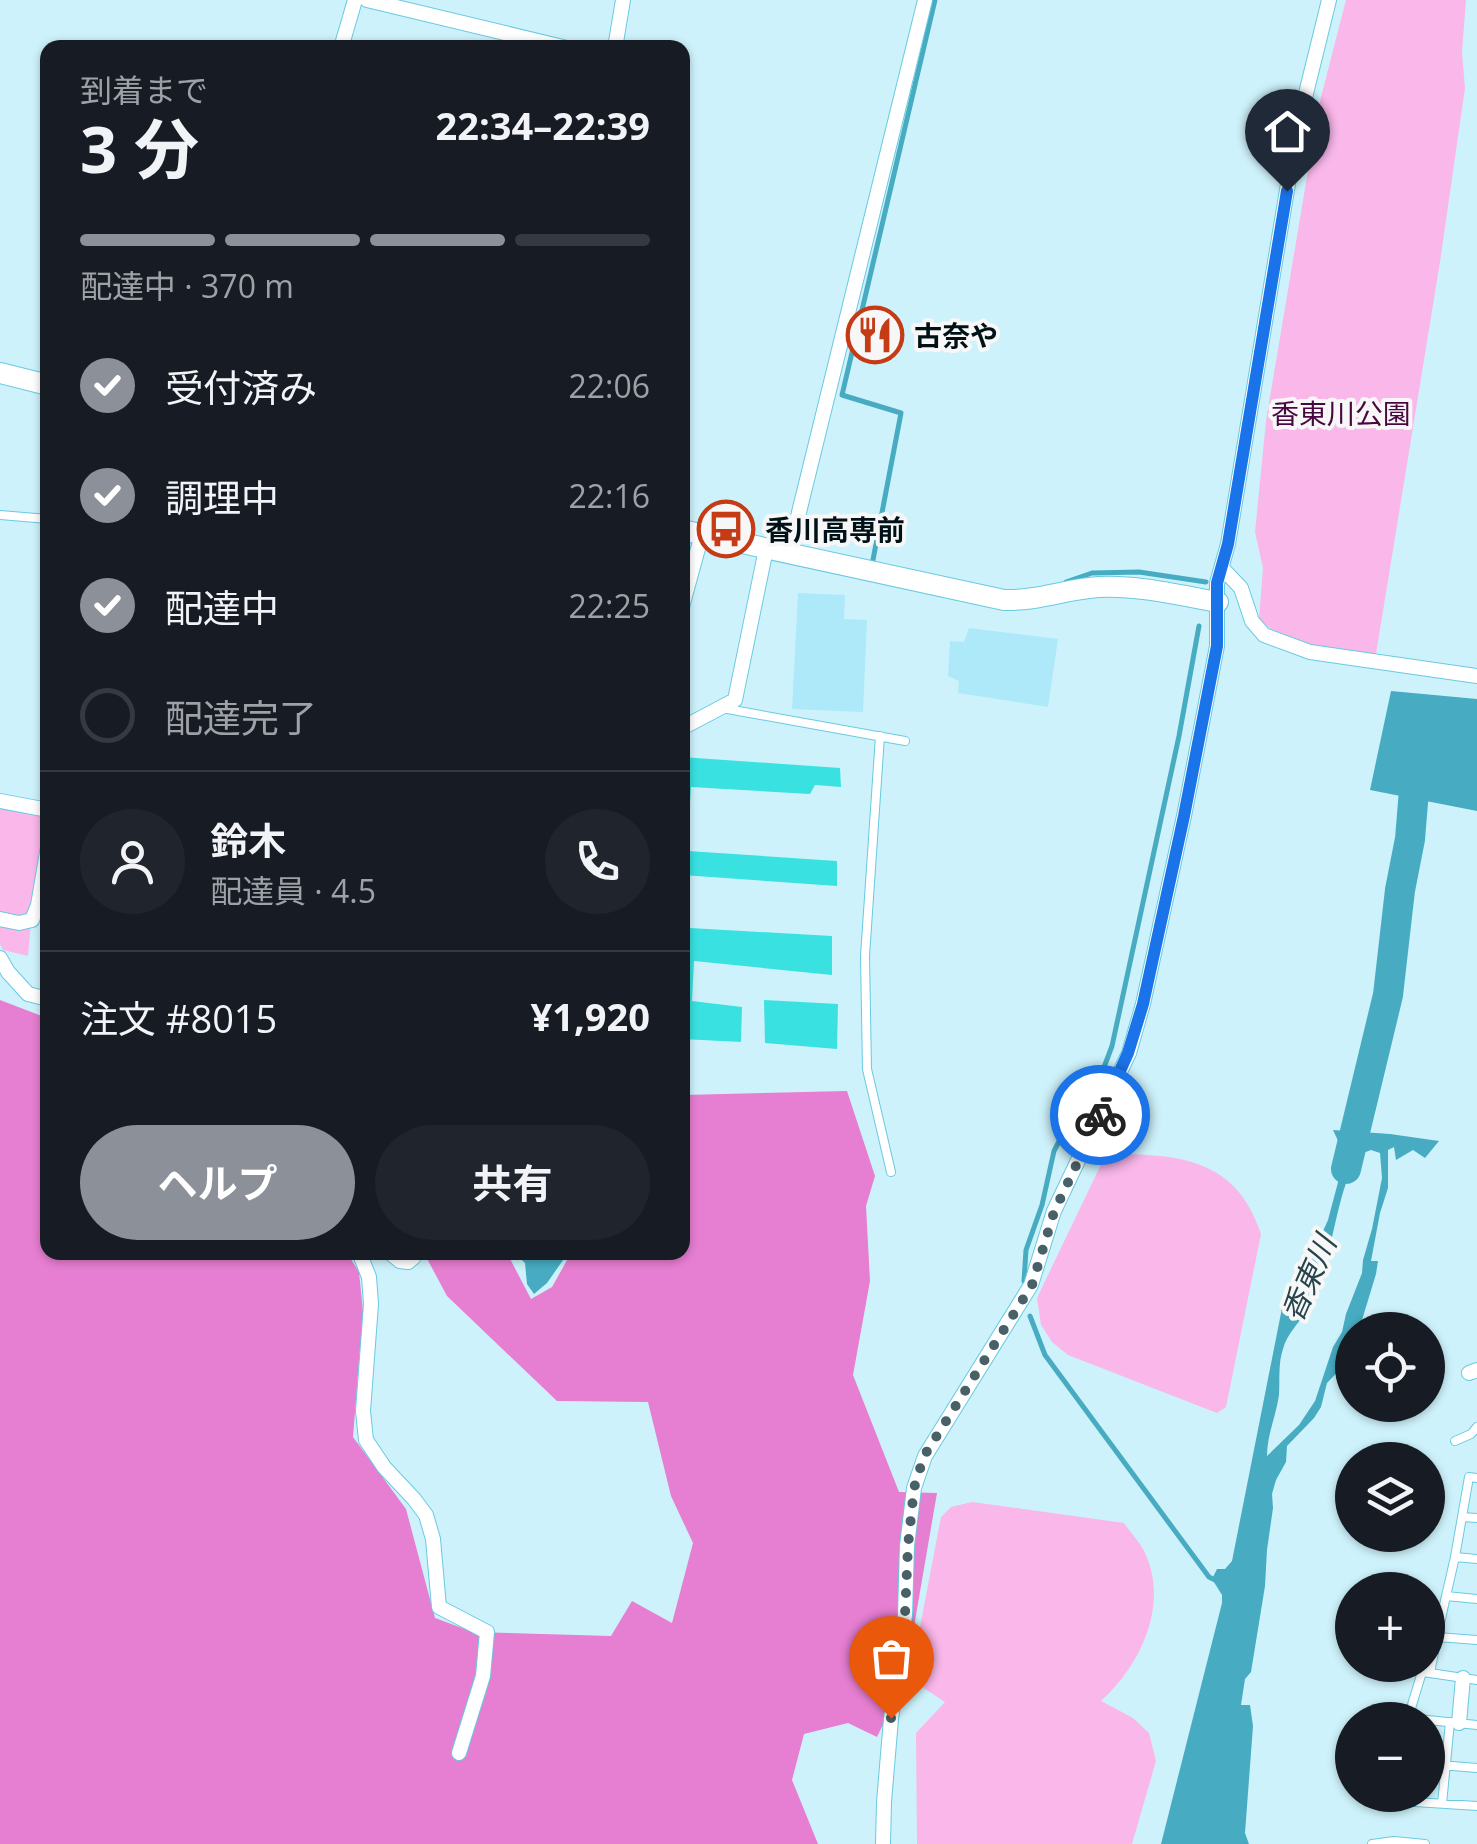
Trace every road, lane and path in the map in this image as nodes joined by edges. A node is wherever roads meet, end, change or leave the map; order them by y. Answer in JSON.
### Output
{"nodes":[{"id":1,"x":355,"y":0,"type":"edge"},
{"id":2,"x":367,"y":0,"type":"edge"},
{"id":3,"x":623,"y":0,"type":"edge"},
{"id":4,"x":925,"y":0,"type":"edge"},
{"id":5,"x":1329,"y":0,"type":"edge"},
{"id":6,"x":343,"y":40,"type":"edge"},
{"id":7,"x":534,"y":40,"type":"edge"},
{"id":8,"x":616,"y":40,"type":"edge"},
{"id":9,"x":0,"y":373,"type":"edge"},
{"id":10,"x":40,"y":383,"type":"edge"},
{"id":11,"x":0,"y":515,"type":"edge"},
{"id":12,"x":40,"y":518,"type":"edge"},
{"id":13,"x":692,"y":532,"type":"edge"},
{"id":14,"x":766,"y":548,"type":"junction"},
{"id":15,"x":789,"y":553,"type":"junction"},
{"id":16,"x":1222,"y":568,"type":"junction"},
{"id":17,"x":1218,"y":602,"type":"junction"},
{"id":18,"x":1477,"y":676,"type":"edge"},
{"id":19,"x":720,"y":708,"type":"junction"},
{"id":20,"x":690,"y":724,"type":"edge"},
{"id":21,"x":880,"y":736,"type":"junction"},
{"id":22,"x":904,"y":740,"type":"dead end"},
{"id":23,"x":0,"y":801,"type":"edge"},
{"id":24,"x":40,"y":808,"type":"edge"},
{"id":25,"x":40,"y":893,"type":"edge"},
{"id":26,"x":0,"y":919,"type":"edge"},
{"id":27,"x":0,"y":958,"type":"edge"},
{"id":28,"x":40,"y":996,"type":"edge"},
{"id":29,"x":891,"y":1172,"type":"dead end"},
{"id":30,"x":363,"y":1260,"type":"edge"},
{"id":31,"x":1477,"y":1427,"type":"edge"},
{"id":32,"x":1456,"y":1441,"type":"dead end"},
{"id":33,"x":1477,"y":1478,"type":"edge"},
{"id":34,"x":1462,"y":1516,"type":"junction"},
{"id":35,"x":1477,"y":1518,"type":"edge"},
{"id":36,"x":1455,"y":1557,"type":"junction"},
{"id":37,"x":1477,"y":1558,"type":"edge"},
{"id":38,"x":1446,"y":1596,"type":"junction"},
{"id":39,"x":1445,"y":1599,"type":"edge"},
{"id":40,"x":1477,"y":1599,"type":"edge"},
{"id":41,"x":1445,"y":1637,"type":"edge"},
{"id":42,"x":1477,"y":1640,"type":"edge"},
{"id":43,"x":1445,"y":1676,"type":"edge"},
{"id":44,"x":1470,"y":1679,"type":"edge"},
{"id":45,"x":1445,"y":1721,"type":"edge"},
{"id":46,"x":1454,"y":1722,"type":"junction"},
{"id":47,"x":1477,"y":1725,"type":"edge"},
{"id":48,"x":459,"y":1753,"type":"dead end"},
{"id":49,"x":1446,"y":1765,"type":"junction"},
{"id":50,"x":1477,"y":1768,"type":"edge"},
{"id":51,"x":1445,"y":1775,"type":"edge"},
{"id":52,"x":1445,"y":1804,"type":"edge"},
{"id":53,"x":1477,"y":1806,"type":"edge"},
{"id":54,"x":883,"y":1844,"type":"edge"},
{"id":55,"x":1372,"y":1844,"type":"edge"},
{"id":56,"x":1426,"y":1844,"type":"edge"}],
"edges":[{"from":1,"to":6,"type":"street"},
{"from":2,"to":7,"type":"street"},
{"from":3,"to":8,"type":"street"},
{"from":4,"to":15,"type":"street"},
{"from":5,"to":16,"type":"street"},
{"from":9,"to":10,"type":"street"},
{"from":11,"to":12,"type":"lane"},
{"from":13,"to":14,"type":"street"},
{"from":14,"to":15,"type":"street"},
{"from":14,"to":19,"type":"street"},
{"from":15,"to":17,"type":"street"},
{"from":16,"to":17,"type":"street"},
{"from":16,"to":18,"type":"street"},
{"from":17,"to":54,"type":"street"},
{"from":19,"to":20,"type":"street"},
{"from":19,"to":21,"type":"lane"},
{"from":21,"to":22,"type":"lane"},
{"from":21,"to":29,"type":"lane"},
{"from":23,"to":24,"type":"street"},
{"from":25,"to":26,"type":"street"},
{"from":27,"to":28,"type":"street"},
{"from":30,"to":48,"type":"street"},
{"from":31,"to":32,"type":"lane"},
{"from":33,"to":34,"type":"lane"},
{"from":34,"to":35,"type":"lane"},
{"from":34,"to":36,"type":"lane"},
{"from":36,"to":37,"type":"lane"},
{"from":36,"to":38,"type":"lane"},
{"from":38,"to":39,"type":"lane"},
{"from":38,"to":40,"type":"lane"},
{"from":41,"to":42,"type":"lane"},
{"from":43,"to":44,"type":"lane"},
{"from":44,"to":46,"type":"street"},
{"from":45,"to":46,"type":"lane"},
{"from":46,"to":47,"type":"lane"},
{"from":46,"to":49,"type":"lane"},
{"from":49,"to":50,"type":"lane"},
{"from":49,"to":51,"type":"lane"},
{"from":52,"to":53,"type":"lane"},
{"from":55,"to":56,"type":"lane"}]}
